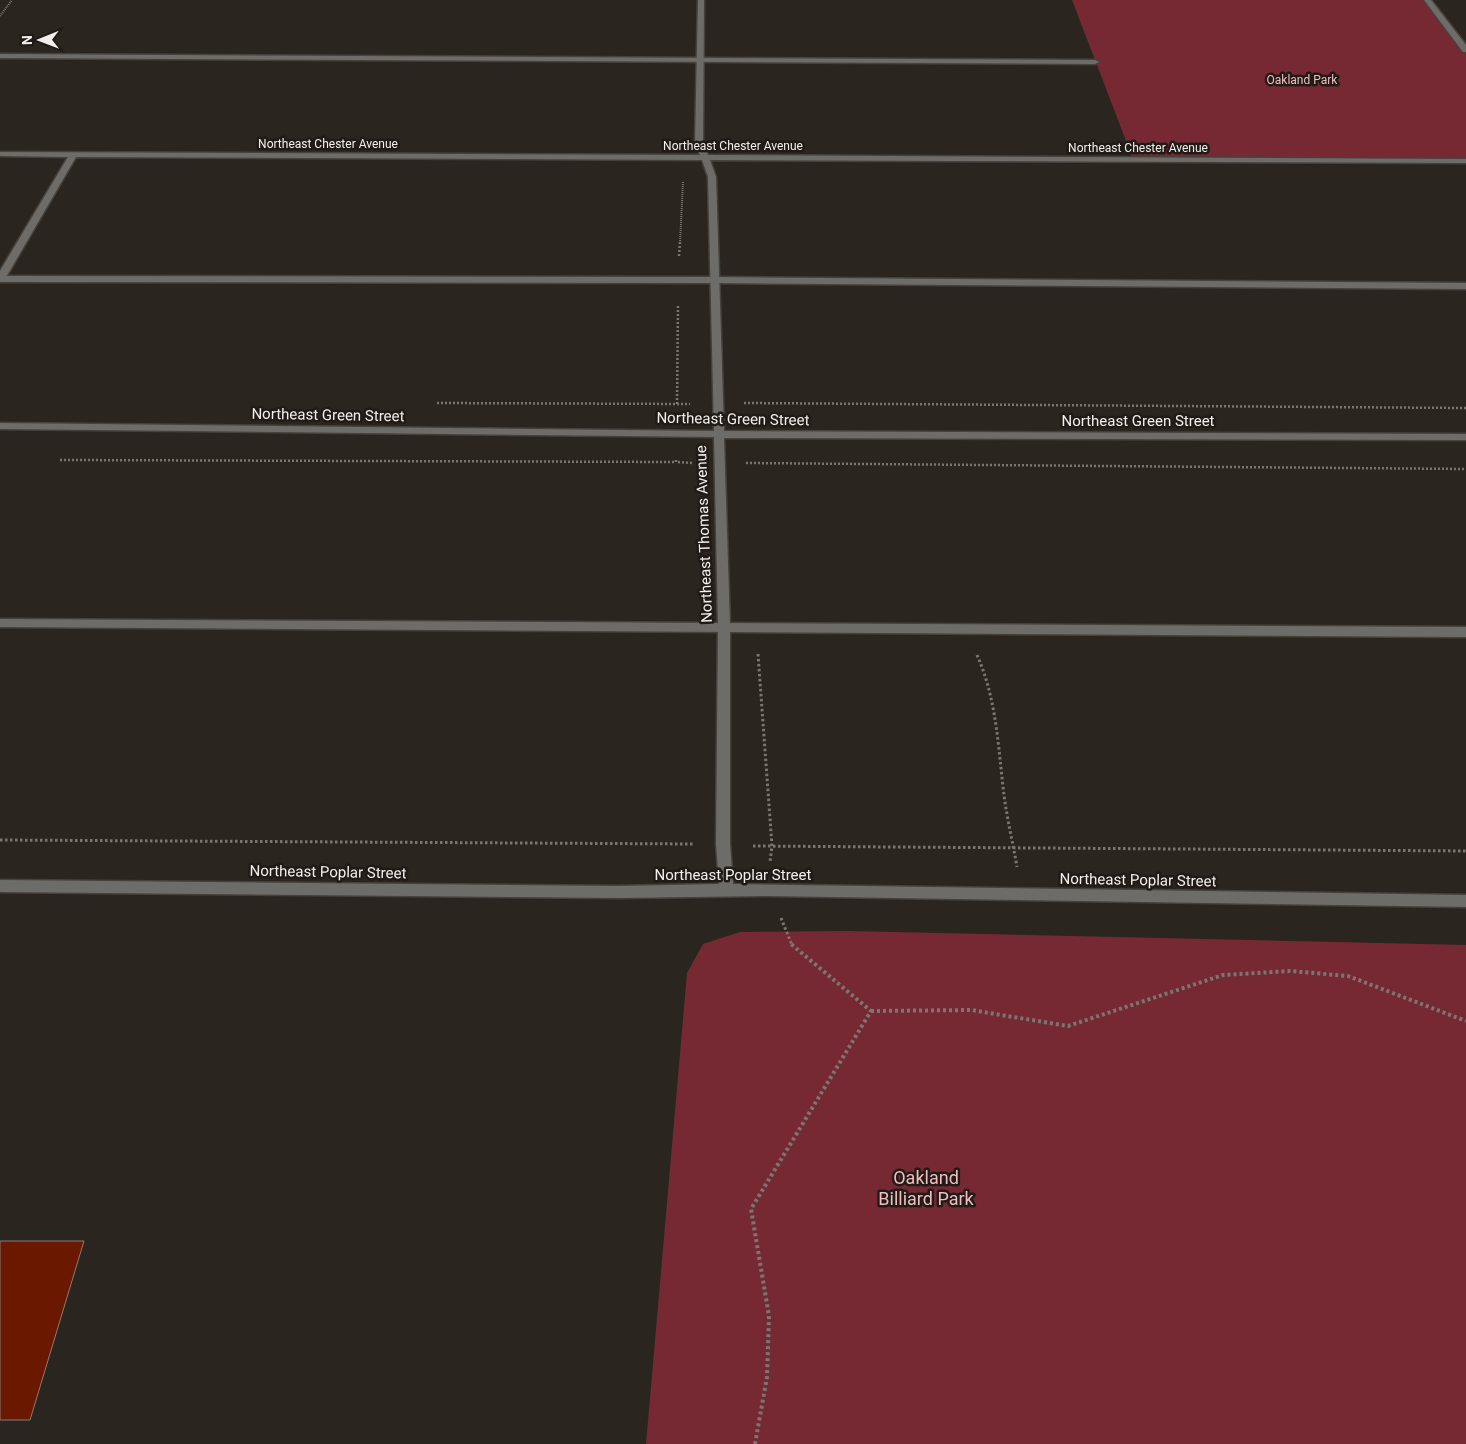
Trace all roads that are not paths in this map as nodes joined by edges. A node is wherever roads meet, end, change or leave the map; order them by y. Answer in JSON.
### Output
{"nodes":[{"id":1,"x":701,"y":0,"type":"edge"},
{"id":2,"x":1427,"y":0,"type":"edge"},
{"id":3,"x":1466,"y":50,"type":"edge"},
{"id":4,"x":0,"y":56,"type":"edge"},
{"id":5,"x":700,"y":59,"type":"junction"},
{"id":6,"x":1095,"y":62,"type":"dead end"},
{"id":7,"x":0,"y":154,"type":"edge"},
{"id":8,"x":74,"y":154,"type":"junction"},
{"id":9,"x":705,"y":157,"type":"junction"},
{"id":10,"x":1466,"y":161,"type":"edge"},
{"id":11,"x":0,"y":279,"type":"edge"},
{"id":12,"x":715,"y":280,"type":"junction"},
{"id":13,"x":1466,"y":286,"type":"edge"},
{"id":14,"x":0,"y":426,"type":"edge"},
{"id":15,"x":717,"y":434,"type":"junction"},
{"id":16,"x":1466,"y":437,"type":"edge"},
{"id":17,"x":0,"y":623,"type":"edge"},
{"id":18,"x":724,"y":626,"type":"junction"},
{"id":19,"x":1466,"y":632,"type":"edge"},
{"id":20,"x":0,"y":886,"type":"edge"},
{"id":21,"x":726,"y":890,"type":"junction"},
{"id":22,"x":1466,"y":901,"type":"edge"}],
"edges":[{"from":1,"to":5,"type":"street","name":"Northeast Thomas Avenue"},
{"from":2,"to":3,"type":"street"},
{"from":4,"to":5,"type":"street"},
{"from":5,"to":6,"type":"street"},
{"from":5,"to":9,"type":"street","name":"Northeast Thomas Avenue"},
{"from":7,"to":8,"type":"street","name":"Northeast Chester Avenue"},
{"from":8,"to":9,"type":"street","name":"Northeast Chester Avenue"},
{"from":8,"to":11,"type":"street"},
{"from":9,"to":10,"type":"street","name":"Northeast Chester Avenue"},
{"from":9,"to":12,"type":"street","name":"Northeast Thomas Avenue"},
{"from":11,"to":12,"type":"street"},
{"from":12,"to":13,"type":"street"},
{"from":12,"to":15,"type":"street","name":"Northeast Thomas Avenue"},
{"from":14,"to":15,"type":"street","name":"Northeast Green Street"},
{"from":15,"to":16,"type":"street","name":"Northeast Green Street"},
{"from":15,"to":18,"type":"street","name":"Northeast Thomas Avenue"},
{"from":17,"to":18,"type":"street"},
{"from":18,"to":19,"type":"street"},
{"from":18,"to":21,"type":"street","name":"Northeast Thomas Avenue"},
{"from":20,"to":21,"type":"street","name":"Northeast Poplar Street"},
{"from":21,"to":22,"type":"street","name":"Northeast Poplar Street"}]}
